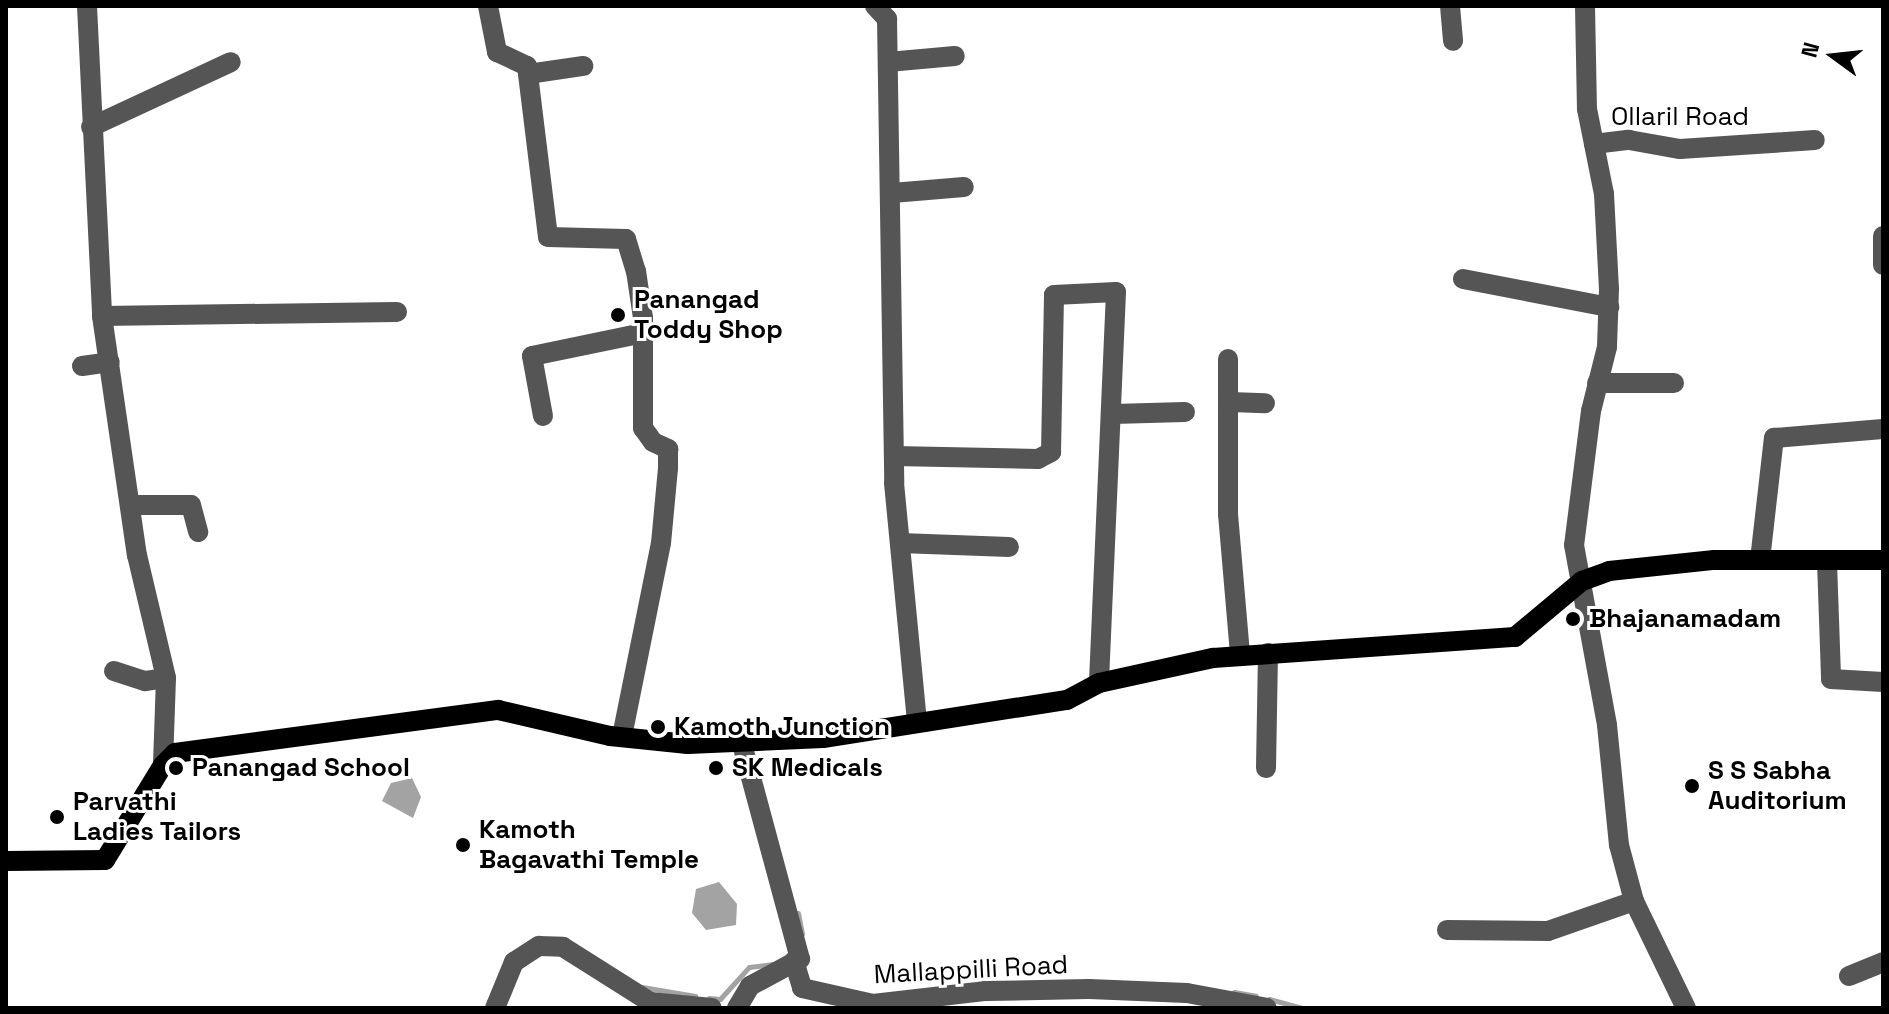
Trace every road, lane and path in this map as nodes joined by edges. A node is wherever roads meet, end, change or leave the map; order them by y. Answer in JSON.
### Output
{"nodes":[{"id":1,"x":87,"y":6,"type":"edge"},
{"id":2,"x":488,"y":6,"type":"edge"},
{"id":3,"x":875,"y":6,"type":"edge"},
{"id":4,"x":1450,"y":6,"type":"edge"},
{"id":5,"x":1585,"y":6,"type":"edge"},
{"id":6,"x":1453,"y":41,"type":"dead end"},
{"id":7,"x":955,"y":56,"type":"dead end"},
{"id":8,"x":231,"y":62,"type":"dead end"},
{"id":9,"x":888,"y":62,"type":"junction"},
{"id":10,"x":583,"y":66,"type":"dead end"},
{"id":11,"x":528,"y":74,"type":"junction"},
{"id":12,"x":91,"y":127,"type":"junction"},
{"id":13,"x":1815,"y":140,"type":"dead end"},
{"id":14,"x":1594,"y":144,"type":"junction"},
{"id":15,"x":964,"y":187,"type":"dead end"},
{"id":16,"x":892,"y":193,"type":"junction"},
{"id":17,"x":1883,"y":236,"type":"edge"},
{"id":18,"x":1883,"y":265,"type":"edge"},
{"id":19,"x":1463,"y":279,"type":"dead end"},
{"id":20,"x":1609,"y":307,"type":"junction"},
{"id":21,"x":397,"y":312,"type":"dead end"},
{"id":22,"x":102,"y":316,"type":"junction"},
{"id":23,"x":643,"y":333,"type":"junction"},
{"id":24,"x":1228,"y":359,"type":"dead end"},
{"id":25,"x":110,"y":362,"type":"junction"},
{"id":26,"x":82,"y":366,"type":"dead end"},
{"id":27,"x":1597,"y":383,"type":"junction"},
{"id":28,"x":1674,"y":383,"type":"dead end"},
{"id":29,"x":1230,"y":402,"type":"junction"},
{"id":30,"x":1265,"y":403,"type":"dead end"},
{"id":31,"x":1185,"y":412,"type":"dead end"},
{"id":32,"x":1113,"y":414,"type":"junction"},
{"id":33,"x":543,"y":416,"type":"dead end"},
{"id":34,"x":1883,"y":429,"type":"edge"},
{"id":35,"x":894,"y":456,"type":"junction"},
{"id":36,"x":132,"y":505,"type":"junction"},
{"id":37,"x":198,"y":532,"type":"dead end"},
{"id":38,"x":900,"y":543,"type":"junction"},
{"id":39,"x":1009,"y":547,"type":"dead end"},
{"id":40,"x":1760,"y":560,"type":"junction"},
{"id":41,"x":1883,"y":560,"type":"edge"},
{"id":42,"x":1827,"y":562,"type":"junction"},
{"id":43,"x":1582,"y":581,"type":"junction"},
{"id":44,"x":1268,"y":653,"type":"junction"},
{"id":45,"x":1240,"y":655,"type":"junction"},
{"id":46,"x":114,"y":671,"type":"dead end"},
{"id":47,"x":166,"y":678,"type":"junction"},
{"id":48,"x":1883,"y":682,"type":"edge"},
{"id":49,"x":1099,"y":683,"type":"junction"},
{"id":50,"x":917,"y":720,"type":"junction"},
{"id":51,"x":622,"y":737,"type":"junction"},
{"id":52,"x":741,"y":741,"type":"junction"},
{"id":53,"x":163,"y":765,"type":"junction"},
{"id":54,"x":1266,"y":768,"type":"dead end"},
{"id":55,"x":6,"y":861,"type":"edge"},
{"id":56,"x":1634,"y":901,"type":"junction"},
{"id":57,"x":1447,"y":930,"type":"dead end"},
{"id":58,"x":1883,"y":962,"type":"edge"},
{"id":59,"x":799,"y":976,"type":"junction"},
{"id":60,"x":1849,"y":976,"type":"dead end"},
{"id":61,"x":986,"y":999,"type":"edge"},
{"id":62,"x":1090,"y":999,"type":"edge"},
{"id":63,"x":495,"y":1008,"type":"edge"},
{"id":64,"x":712,"y":1008,"type":"edge"},
{"id":65,"x":737,"y":1008,"type":"edge"},
{"id":66,"x":1267,"y":1008,"type":"edge"},
{"id":67,"x":1686,"y":1008,"type":"edge"}],
"edges":[{"from":1,"to":12,"type":"street"},
{"from":2,"to":11,"type":"street"},
{"from":3,"to":9,"type":"street"},
{"from":4,"to":6,"type":"street"},
{"from":5,"to":14,"type":"street"},
{"from":7,"to":9,"type":"street"},
{"from":8,"to":12,"type":"street"},
{"from":9,"to":16,"type":"street"},
{"from":10,"to":11,"type":"street"},
{"from":11,"to":23,"type":"street"},
{"from":12,"to":22,"type":"street"},
{"from":13,"to":14,"type":"street","name":"Ollaril Road"},
{"from":14,"to":20,"type":"street"},
{"from":15,"to":16,"type":"street"},
{"from":16,"to":35,"type":"street"},
{"from":17,"to":18,"type":"street"},
{"from":19,"to":20,"type":"street"},
{"from":20,"to":27,"type":"street"},
{"from":21,"to":22,"type":"street"},
{"from":22,"to":25,"type":"street"},
{"from":23,"to":33,"type":"street"},
{"from":23,"to":51,"type":"street"},
{"from":24,"to":29,"type":"street"},
{"from":25,"to":26,"type":"street"},
{"from":25,"to":36,"type":"street"},
{"from":27,"to":28,"type":"street"},
{"from":27,"to":43,"type":"street"},
{"from":29,"to":30,"type":"street"},
{"from":29,"to":45,"type":"street"},
{"from":31,"to":32,"type":"street"},
{"from":32,"to":35,"type":"street"},
{"from":32,"to":49,"type":"street"},
{"from":34,"to":40,"type":"street"},
{"from":35,"to":38,"type":"street"},
{"from":36,"to":37,"type":"street"},
{"from":36,"to":47,"type":"street"},
{"from":38,"to":39,"type":"street"},
{"from":38,"to":50,"type":"street"},
{"from":40,"to":42,"type":"main road"},
{"from":40,"to":43,"type":"main road"},
{"from":41,"to":42,"type":"main road"},
{"from":42,"to":48,"type":"street"},
{"from":43,"to":44,"type":"main road"},
{"from":43,"to":56,"type":"street"},
{"from":44,"to":45,"type":"main road"},
{"from":44,"to":54,"type":"street"},
{"from":45,"to":49,"type":"main road"},
{"from":46,"to":47,"type":"street"},
{"from":47,"to":53,"type":"street"},
{"from":49,"to":50,"type":"main road"},
{"from":50,"to":52,"type":"main road"},
{"from":51,"to":52,"type":"main road"},
{"from":51,"to":53,"type":"main road"},
{"from":52,"to":59,"type":"street"},
{"from":53,"to":55,"type":"main road"},
{"from":56,"to":57,"type":"street"},
{"from":56,"to":67,"type":"street"},
{"from":58,"to":60,"type":"street"},
{"from":59,"to":61,"type":"street","name":"Mallappilli Road"},
{"from":59,"to":65,"type":"street"},
{"from":61,"to":62,"type":"street","name":"Mallappilli Road"},
{"from":62,"to":66,"type":"street","name":"Mallappilli Road"},
{"from":63,"to":64,"type":"street"}]}
